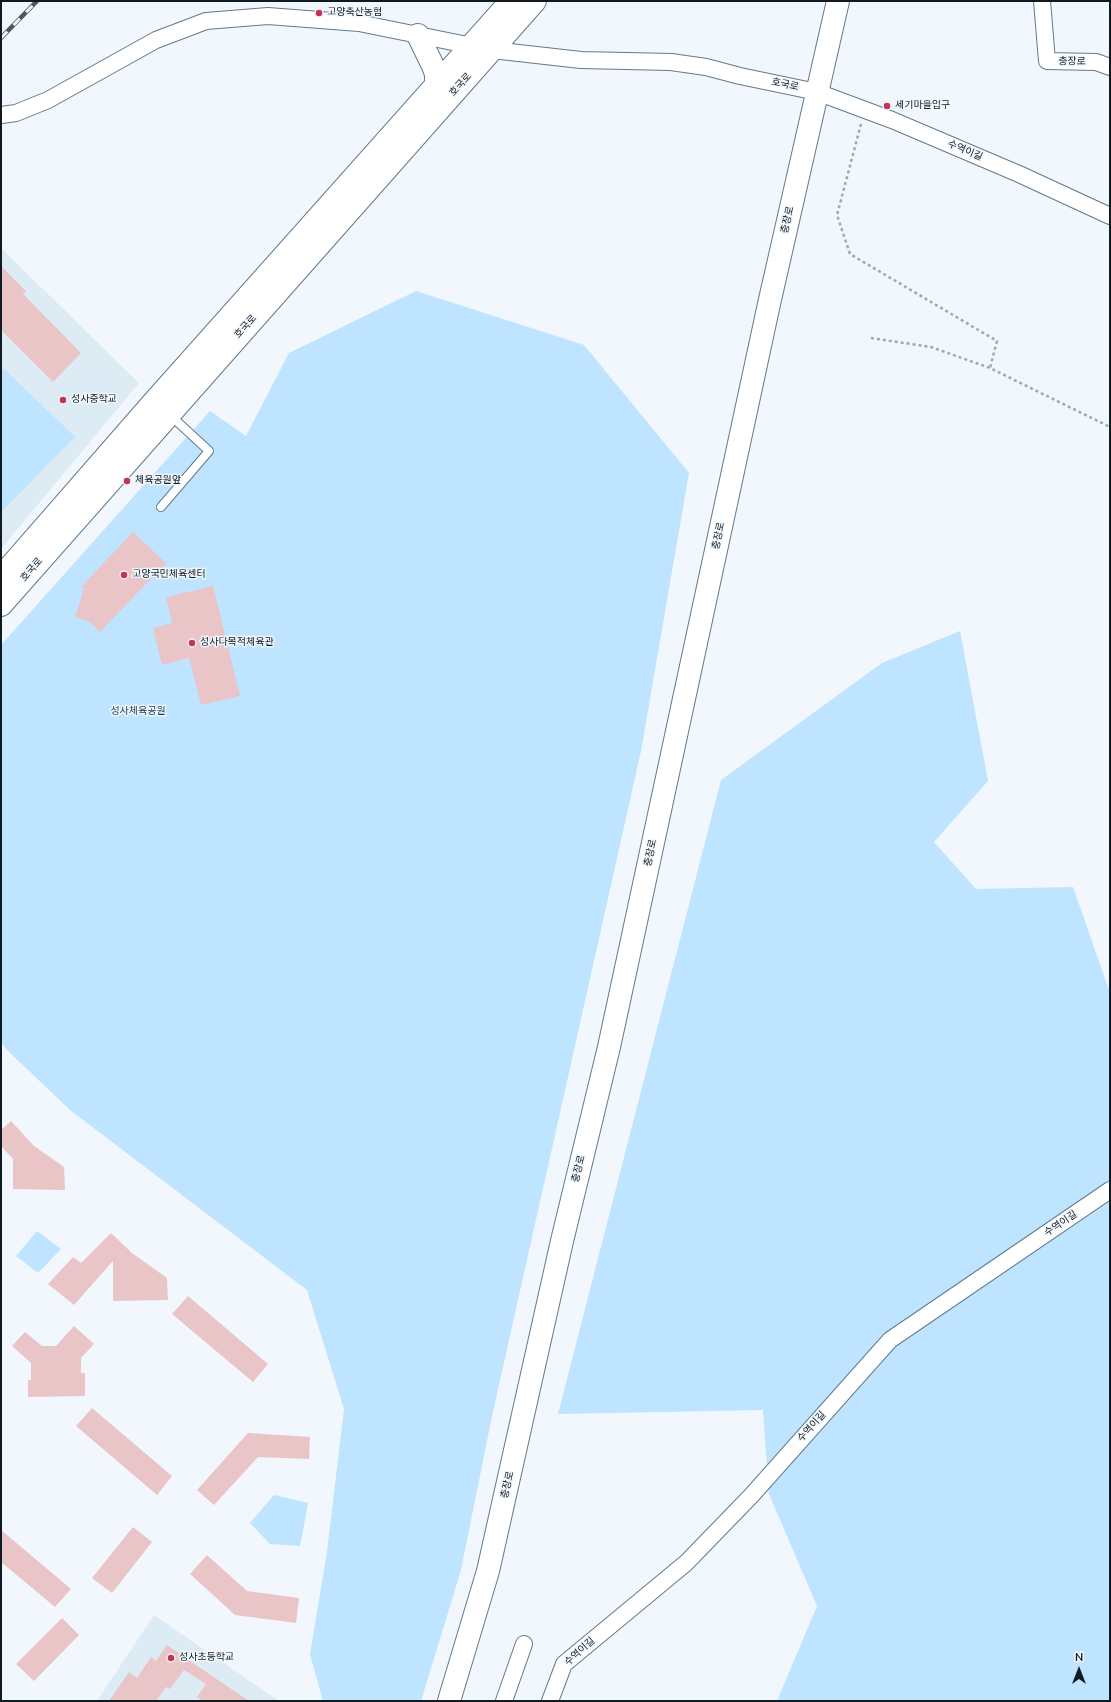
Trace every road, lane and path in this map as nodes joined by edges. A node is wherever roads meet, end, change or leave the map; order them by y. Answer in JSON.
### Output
{"nodes":[{"id":1,"x":511,"y":1,"type":"edge"},
{"id":2,"x":535,"y":1,"type":"edge"},
{"id":3,"x":838,"y":1,"type":"edge"},
{"id":4,"x":1042,"y":1,"type":"edge"},
{"id":5,"x":418,"y":35,"type":"junction"},
{"id":6,"x":482,"y":48,"type":"junction"},
{"id":7,"x":1110,"y":67,"type":"edge"},
{"id":8,"x":436,"y":86,"type":"junction"},
{"id":9,"x":817,"y":92,"type":"junction"},
{"id":10,"x":864,"y":110,"type":"junction"},
{"id":11,"x":1,"y":115,"type":"edge"},
{"id":12,"x":1110,"y":216,"type":"edge"},
{"id":13,"x":871,"y":338,"type":"dead end"},
{"id":14,"x":990,"y":368,"type":"junction"},
{"id":15,"x":161,"y":409,"type":"junction"},
{"id":16,"x":1110,"y":427,"type":"edge"},
{"id":17,"x":161,"y":507,"type":"dead end"},
{"id":18,"x":1,"y":578,"type":"edge"},
{"id":19,"x":1,"y":605,"type":"edge"},
{"id":20,"x":1110,"y":1190,"type":"edge"},
{"id":21,"x":524,"y":1644,"type":"dead end"},
{"id":22,"x":449,"y":1701,"type":"edge"},
{"id":23,"x":504,"y":1701,"type":"edge"},
{"id":24,"x":550,"y":1701,"type":"edge"}],
"edges":[{"from":1,"to":6,"type":"main road","name":"호국로"},
{"from":2,"to":6,"type":"main road","name":"호국로"},
{"from":3,"to":9,"type":"main road","name":"충장로"},
{"from":4,"to":7,"type":"street","name":"충장로"},
{"from":5,"to":6,"type":"street","name":"호국로"},
{"from":5,"to":8,"type":"main road"},
{"from":5,"to":11,"type":"street","name":"호국로"},
{"from":6,"to":8,"type":"main road","name":"호국로"},
{"from":6,"to":9,"type":"street","name":"호국로"},
{"from":6,"to":15,"type":"main road","name":"호국로"},
{"from":8,"to":15,"type":"main road","name":"호국로"},
{"from":9,"to":10,"type":"street","name":"수역이길"},
{"from":9,"to":22,"type":"main road","name":"충장로"},
{"from":10,"to":12,"type":"street","name":"수역이길"},
{"from":10,"to":14,"type":"path"},
{"from":13,"to":14,"type":"path"},
{"from":14,"to":16,"type":"path"},
{"from":15,"to":17,"type":"lane"},
{"from":15,"to":18,"type":"main road","name":"호국로"},
{"from":15,"to":19,"type":"main road","name":"호국로"},
{"from":20,"to":24,"type":"street","name":"수역이길"},
{"from":21,"to":23,"type":"street"}]}
